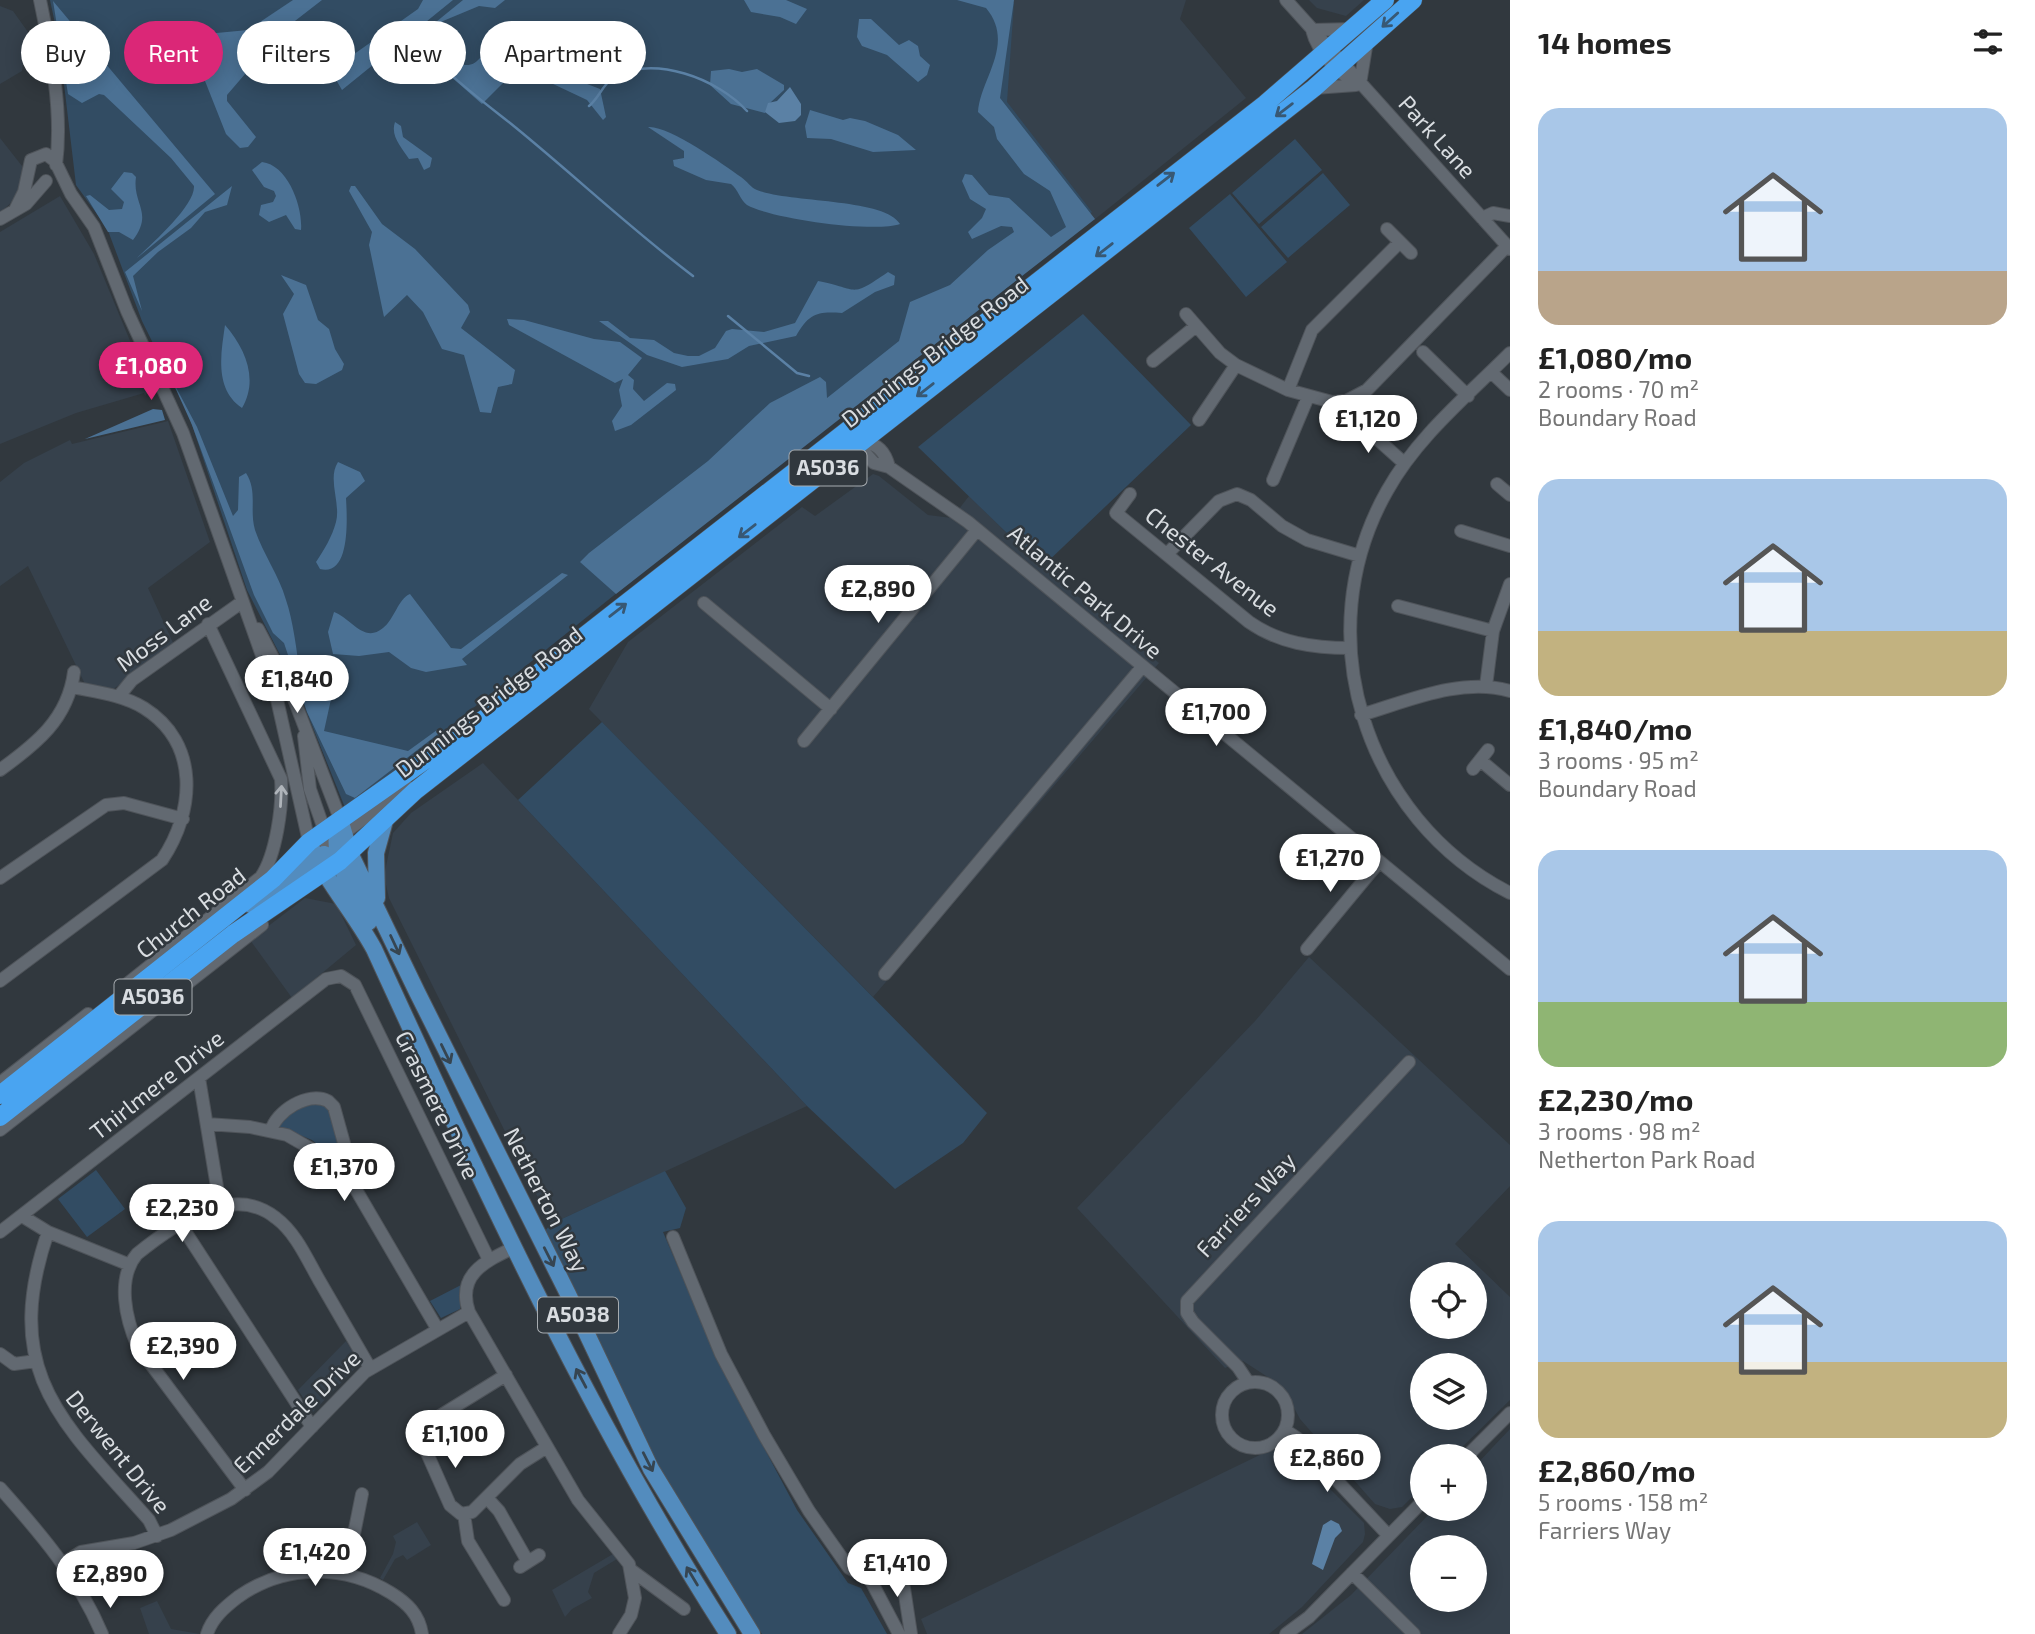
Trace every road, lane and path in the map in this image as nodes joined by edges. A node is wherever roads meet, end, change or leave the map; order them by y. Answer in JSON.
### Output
{"nodes":[{"id":1,"x":40,"y":0,"type":"edge"},
{"id":2,"x":1286,"y":0,"type":"edge"},
{"id":3,"x":1385,"y":0,"type":"edge"},
{"id":4,"x":1413,"y":0,"type":"edge"},
{"id":5,"x":1353,"y":29,"type":"junction"},
{"id":6,"x":1312,"y":30,"type":"junction"},
{"id":7,"x":1367,"y":41,"type":"junction"},
{"id":8,"x":1334,"y":57,"type":"junction"},
{"id":9,"x":1304,"y":71,"type":"junction"},
{"id":10,"x":1360,"y":84,"type":"junction"},
{"id":11,"x":1314,"y":88,"type":"junction"},
{"id":12,"x":57,"y":129,"type":"junction"},
{"id":13,"x":42,"y":154,"type":"junction"},
{"id":14,"x":56,"y":165,"type":"junction"},
{"id":15,"x":29,"y":170,"type":"junction"},
{"id":16,"x":46,"y":181,"type":"junction"},
{"id":17,"x":71,"y":194,"type":"junction"},
{"id":18,"x":15,"y":209,"type":"junction"},
{"id":19,"x":1510,"y":216,"type":"edge"},
{"id":20,"x":1482,"y":218,"type":"junction"},
{"id":21,"x":0,"y":219,"type":"edge"},
{"id":22,"x":1387,"y":229,"type":"dead end"},
{"id":23,"x":1399,"y":242,"type":"junction"},
{"id":24,"x":1509,"y":247,"type":"edge"},
{"id":25,"x":1411,"y":253,"type":"dead end"},
{"id":26,"x":1186,"y":314,"type":"dead end"},
{"id":27,"x":1196,"y":326,"type":"junction"},
{"id":28,"x":1423,"y":352,"type":"dead end"},
{"id":29,"x":1510,"y":353,"type":"edge"},
{"id":30,"x":1153,"y":361,"type":"dead end"},
{"id":31,"x":1236,"y":365,"type":"junction"},
{"id":32,"x":1491,"y":372,"type":"junction"},
{"id":33,"x":1288,"y":390,"type":"junction"},
{"id":34,"x":1510,"y":390,"type":"edge"},
{"id":35,"x":1468,"y":396,"type":"junction"},
{"id":36,"x":1308,"y":397,"type":"junction"},
{"id":37,"x":1199,"y":419,"type":"dead end"},
{"id":38,"x":1355,"y":419,"type":"dead end"},
{"id":39,"x":857,"y":434,"type":"junction"},
{"id":40,"x":1405,"y":463,"type":"junction"},
{"id":41,"x":1273,"y":480,"type":"dead end"},
{"id":42,"x":1497,"y":484,"type":"dead end"},
{"id":43,"x":1130,"y":494,"type":"dead end"},
{"id":44,"x":1510,"y":495,"type":"edge"},
{"id":45,"x":977,"y":530,"type":"junction"},
{"id":46,"x":1461,"y":531,"type":"dead end"},
{"id":47,"x":1510,"y":546,"type":"edge"},
{"id":48,"x":1167,"y":554,"type":"junction"},
{"id":49,"x":1360,"y":556,"type":"junction"},
{"id":50,"x":1510,"y":584,"type":"edge"},
{"id":51,"x":242,"y":602,"type":"junction"},
{"id":52,"x":704,"y":603,"type":"dead end"},
{"id":53,"x":1398,"y":606,"type":"dead end"},
{"id":54,"x":208,"y":624,"type":"junction"},
{"id":55,"x":1493,"y":631,"type":"junction"},
{"id":56,"x":1350,"y":648,"type":"junction"},
{"id":57,"x":1142,"y":667,"type":"junction"},
{"id":58,"x":74,"y":672,"type":"dead end"},
{"id":59,"x":1486,"y":686,"type":"junction"},
{"id":60,"x":72,"y":687,"type":"junction"},
{"id":61,"x":1510,"y":691,"type":"edge"},
{"id":62,"x":118,"y":696,"type":"junction"},
{"id":63,"x":831,"y":709,"type":"junction"},
{"id":64,"x":1361,"y":715,"type":"junction"},
{"id":65,"x":302,"y":719,"type":"junction"},
{"id":66,"x":804,"y":741,"type":"dead end"},
{"id":67,"x":1480,"y":760,"type":"dead end"},
{"id":68,"x":454,"y":761,"type":"junction"},
{"id":69,"x":0,"y":770,"type":"edge"},
{"id":70,"x":1510,"y":785,"type":"edge"},
{"id":71,"x":386,"y":817,"type":"junction"},
{"id":72,"x":183,"y":819,"type":"junction"},
{"id":73,"x":332,"y":847,"type":"junction"},
{"id":74,"x":1379,"y":862,"type":"junction"},
{"id":75,"x":0,"y":878,"type":"edge"},
{"id":76,"x":1510,"y":894,"type":"edge"},
{"id":77,"x":379,"y":909,"type":"junction"},
{"id":78,"x":259,"y":916,"type":"junction"},
{"id":79,"x":1307,"y":949,"type":"dead end"},
{"id":80,"x":1510,"y":969,"type":"edge"},
{"id":81,"x":885,"y":974,"type":"dead end"},
{"id":82,"x":341,"y":976,"type":"joint"},
{"id":83,"x":0,"y":981,"type":"edge"},
{"id":84,"x":1409,"y":1062,"type":"dead end"},
{"id":85,"x":199,"y":1078,"type":"junction"},
{"id":86,"x":0,"y":1083,"type":"edge"},
{"id":87,"x":0,"y":1095,"type":"edge"},
{"id":88,"x":0,"y":1117,"type":"edge"},
{"id":89,"x":207,"y":1124,"type":"junction"},
{"id":90,"x":0,"y":1129,"type":"edge"},
{"id":91,"x":271,"y":1131,"type":"junction"},
{"id":92,"x":338,"y":1169,"type":"junction"},
{"id":93,"x":220,"y":1205,"type":"junction"},
{"id":94,"x":22,"y":1216,"type":"junction"},
{"id":95,"x":181,"y":1225,"type":"junction"},
{"id":96,"x":0,"y":1232,"type":"edge"},
{"id":97,"x":48,"y":1232,"type":"junction"},
{"id":98,"x":673,"y":1237,"type":"dead end"},
{"id":99,"x":515,"y":1247,"type":"junction"},
{"id":100,"x":489,"y":1260,"type":"junction"},
{"id":101,"x":130,"y":1265,"type":"junction"},
{"id":102,"x":469,"y":1312,"type":"junction"},
{"id":103,"x":438,"y":1330,"type":"junction"},
{"id":104,"x":0,"y":1354,"type":"edge"},
{"id":105,"x":36,"y":1361,"type":"junction"},
{"id":106,"x":370,"y":1368,"type":"junction"},
{"id":107,"x":506,"y":1375,"type":"junction"},
{"id":108,"x":1248,"y":1382,"type":"junction"},
{"id":109,"x":1510,"y":1413,"type":"edge"},
{"id":110,"x":312,"y":1427,"type":"junction"},
{"id":111,"x":1285,"y":1430,"type":"junction"},
{"id":112,"x":1479,"y":1444,"type":"edge"},
{"id":113,"x":547,"y":1447,"type":"junction"},
{"id":114,"x":245,"y":1490,"type":"junction"},
{"id":115,"x":1,"y":1491,"type":"edge"},
{"id":116,"x":362,"y":1494,"type":"dead end"},
{"id":117,"x":488,"y":1499,"type":"junction"},
{"id":118,"x":464,"y":1514,"type":"junction"},
{"id":119,"x":1410,"y":1514,"type":"edge"},
{"id":120,"x":1388,"y":1535,"type":"junction"},
{"id":121,"x":156,"y":1536,"type":"junction"},
{"id":122,"x":529,"y":1561,"type":"dead end"},
{"id":123,"x":64,"y":1563,"type":"junction"},
{"id":124,"x":631,"y":1570,"type":"junction"},
{"id":125,"x":1352,"y":1573,"type":"junction"},
{"id":126,"x":346,"y":1574,"type":"junction"},
{"id":127,"x":870,"y":1579,"type":"junction"},
{"id":128,"x":504,"y":1600,"type":"dead end"},
{"id":129,"x":684,"y":1609,"type":"dead end"},
{"id":130,"x":103,"y":1634,"type":"edge"},
{"id":131,"x":207,"y":1634,"type":"edge"},
{"id":132,"x":422,"y":1634,"type":"edge"},
{"id":133,"x":619,"y":1634,"type":"edge"},
{"id":134,"x":728,"y":1634,"type":"edge"},
{"id":135,"x":752,"y":1634,"type":"edge"},
{"id":136,"x":900,"y":1634,"type":"edge"},
{"id":137,"x":911,"y":1634,"type":"edge"},
{"id":138,"x":1286,"y":1634,"type":"edge"},
{"id":139,"x":1414,"y":1634,"type":"edge"}],
"edges":[{"from":1,"to":12,"type":"street"},
{"from":2,"to":6,"type":"street","name":"Park Lane"},
{"from":3,"to":5,"type":"highway","name":"Dunnings Bridge Road","number":"A5036"},
{"from":4,"to":7,"type":"highway","name":"Dunnings Bridge Road","number":"A5036","one_way":true},
{"from":5,"to":6,"type":"street"},
{"from":5,"to":8,"type":"highway","name":"Dunnings Bridge Road","number":"A5036"},
{"from":6,"to":8,"type":"street","name":"Park Lane"},
{"from":6,"to":9,"type":"street"},
{"from":7,"to":8,"type":"highway","name":"Dunnings Bridge Road","number":"A5036"},
{"from":7,"to":10,"type":"street"},
{"from":8,"to":9,"type":"highway","name":"Dunnings Bridge Road"},
{"from":8,"to":10,"type":"street","name":"Park Lane"},
{"from":8,"to":11,"type":"highway","name":"Dunnings Bridge Road","number":"A5036"},
{"from":39,"to":9,"type":"highway","name":"Dunnings Bridge Road","number":"A5036","one_way":true},
{"from":10,"to":11,"type":"street"},
{"from":10,"to":20,"type":"street","name":"Park Lane"},
{"from":11,"to":39,"type":"highway","name":"Dunnings Bridge Road","number":"A5036","one_way":true},
{"from":12,"to":13,"type":"street"},
{"from":12,"to":14,"type":"street"},
{"from":13,"to":14,"type":"street"},
{"from":13,"to":15,"type":"street"},
{"from":14,"to":16,"type":"street"},
{"from":14,"to":17,"type":"street"},
{"from":15,"to":16,"type":"street"},
{"from":15,"to":18,"type":"street"},
{"from":16,"to":17,"type":"street"},
{"from":16,"to":18,"type":"street"},
{"from":17,"to":51,"type":"street"},
{"from":18,"to":21,"type":"street"},
{"from":19,"to":20,"type":"street"},
{"from":20,"to":24,"type":"street","name":"Park Lane"},
{"from":22,"to":23,"type":"street"},
{"from":23,"to":25,"type":"street"},
{"from":23,"to":33,"type":"street"},
{"from":24,"to":36,"type":"street"},
{"from":26,"to":27,"type":"street"},
{"from":27,"to":30,"type":"street"},
{"from":27,"to":31,"type":"street"},
{"from":28,"to":35,"type":"street"},
{"from":29,"to":32,"type":"street"},
{"from":31,"to":33,"type":"street"},
{"from":31,"to":37,"type":"street"},
{"from":32,"to":34,"type":"street"},
{"from":32,"to":35,"type":"street"},
{"from":33,"to":36,"type":"street"},
{"from":35,"to":40,"type":"street"},
{"from":36,"to":41,"type":"street"},
{"from":38,"to":40,"type":"street"},
{"from":39,"to":45,"type":"street","name":"Atlantic Park Drive"},
{"from":39,"to":68,"type":"highway","name":"Dunnings Bridge Road","number":"A5036","one_way":true},
{"from":73,"to":39,"type":"highway","name":"Dunnings Bridge Road","number":"A5036","one_way":true},
{"from":40,"to":49,"type":"street"},
{"from":42,"to":44,"type":"street"},
{"from":43,"to":48,"type":"street","name":"Chester Avenue"},
{"from":45,"to":57,"type":"street","name":"Atlantic Park Drive"},
{"from":45,"to":63,"type":"street"},
{"from":46,"to":47,"type":"street"},
{"from":48,"to":49,"type":"street"},
{"from":48,"to":56,"type":"street","name":"Chester Avenue"},
{"from":49,"to":56,"type":"street"},
{"from":50,"to":55,"type":"street"},
{"from":51,"to":54,"type":"street","name":"Moss Lane"},
{"from":51,"to":65,"type":"street"},
{"from":51,"to":73,"type":"street"},
{"from":52,"to":63,"type":"street"},
{"from":53,"to":55,"type":"street"},
{"from":54,"to":62,"type":"street","name":"Moss Lane"},
{"from":86,"to":54,"type":"street","name":"Church Road","one_way":true},
{"from":55,"to":59,"type":"street"},
{"from":56,"to":64,"type":"street"},
{"from":57,"to":74,"type":"street","name":"Atlantic Park Drive"},
{"from":57,"to":81,"type":"street"},
{"from":58,"to":60,"type":"street"},
{"from":59,"to":61,"type":"street"},
{"from":59,"to":64,"type":"street"},
{"from":60,"to":62,"type":"street","name":"Moss Lane"},
{"from":60,"to":69,"type":"street"},
{"from":62,"to":72,"type":"street"},
{"from":63,"to":66,"type":"street"},
{"from":64,"to":76,"type":"street"},
{"from":65,"to":73,"type":"street"},
{"from":65,"to":73,"type":"street"},
{"from":67,"to":70,"type":"street"},
{"from":68,"to":71,"type":"highway","name":"Dunnings Bridge Road","number":"A5036"},
{"from":68,"to":73,"type":"street"},
{"from":71,"to":73,"type":"highway","name":"Dunnings Bridge Road","number":"A5036"},
{"from":71,"to":77,"type":"main road"},
{"from":72,"to":75,"type":"street"},
{"from":72,"to":83,"type":"street"},
{"from":73,"to":77,"type":"main road","name":"Netherton Way","number":"A5038"},
{"from":73,"to":78,"type":"highway","name":"Church Road","number":"A5036"},
{"from":73,"to":87,"type":"highway","name":"Church Road","number":"A5036"},
{"from":73,"to":99,"type":"main road","name":"Netherton Way","number":"A5038"},
{"from":74,"to":79,"type":"street"},
{"from":74,"to":80,"type":"street","name":"Atlantic Park Drive"},
{"from":77,"to":135,"type":"main road","name":"Netherton Way","number":"A5038","one_way":true},
{"from":78,"to":88,"type":"highway","name":"Church Road","number":"A5036"},
{"from":78,"to":90,"type":"street","name":"Church Road"},
{"from":82,"to":85,"type":"street","name":"Thirlmere Drive"},
{"from":82,"to":100,"type":"street","name":"Grasmere Drive"},
{"from":84,"to":108,"type":"street","name":"Farriers Way"},
{"from":85,"to":89,"type":"street"},
{"from":85,"to":94,"type":"street","name":"Thirlmere Drive"},
{"from":89,"to":91,"type":"street"},
{"from":89,"to":93,"type":"street"},
{"from":91,"to":92,"type":"street"},
{"from":91,"to":92,"type":"street"},
{"from":92,"to":103,"type":"street"},
{"from":93,"to":95,"type":"street"},
{"from":93,"to":106,"type":"street"},
{"from":94,"to":96,"type":"street","name":"Thirlmere Drive"},
{"from":94,"to":97,"type":"street"},
{"from":95,"to":101,"type":"street"},
{"from":95,"to":110,"type":"street"},
{"from":97,"to":101,"type":"street"},
{"from":97,"to":105,"type":"street","name":"Derwent Drive"},
{"from":98,"to":127,"type":"street"},
{"from":99,"to":100,"type":"street"},
{"from":134,"to":99,"type":"main road","name":"Netherton Way","number":"A5038","one_way":true},
{"from":100,"to":102,"type":"street"},
{"from":101,"to":114,"type":"street"},
{"from":102,"to":103,"type":"street","name":"Ennerdale Drive"},
{"from":102,"to":107,"type":"street"},
{"from":103,"to":106,"type":"street","name":"Ennerdale Drive"},
{"from":104,"to":105,"type":"street"},
{"from":105,"to":121,"type":"street","name":"Derwent Drive"},
{"from":106,"to":110,"type":"street","name":"Ennerdale Drive"},
{"from":107,"to":113,"type":"street"},
{"from":107,"to":118,"type":"street"},
{"from":108,"to":111,"type":"street"},
{"from":108,"to":111,"type":"street"},
{"from":109,"to":112,"type":"street"},
{"from":110,"to":114,"type":"street","name":"Ennerdale Drive"},
{"from":111,"to":120,"type":"street"},
{"from":113,"to":117,"type":"street"},
{"from":113,"to":124,"type":"street"},
{"from":114,"to":121,"type":"street","name":"Ennerdale Drive"},
{"from":115,"to":123,"type":"street"},
{"from":116,"to":126,"type":"street"},
{"from":117,"to":118,"type":"street"},
{"from":117,"to":122,"type":"street"},
{"from":118,"to":128,"type":"street"},
{"from":119,"to":120,"type":"street"},
{"from":120,"to":125,"type":"street"},
{"from":121,"to":123,"type":"street","name":"Ennerdale Drive"},
{"from":123,"to":130,"type":"street"},
{"from":124,"to":129,"type":"street"},
{"from":124,"to":133,"type":"street"},
{"from":125,"to":138,"type":"street"},
{"from":125,"to":139,"type":"street"},
{"from":126,"to":131,"type":"street"},
{"from":126,"to":132,"type":"street"},
{"from":127,"to":136,"type":"street"},
{"from":127,"to":137,"type":"street"}]}
